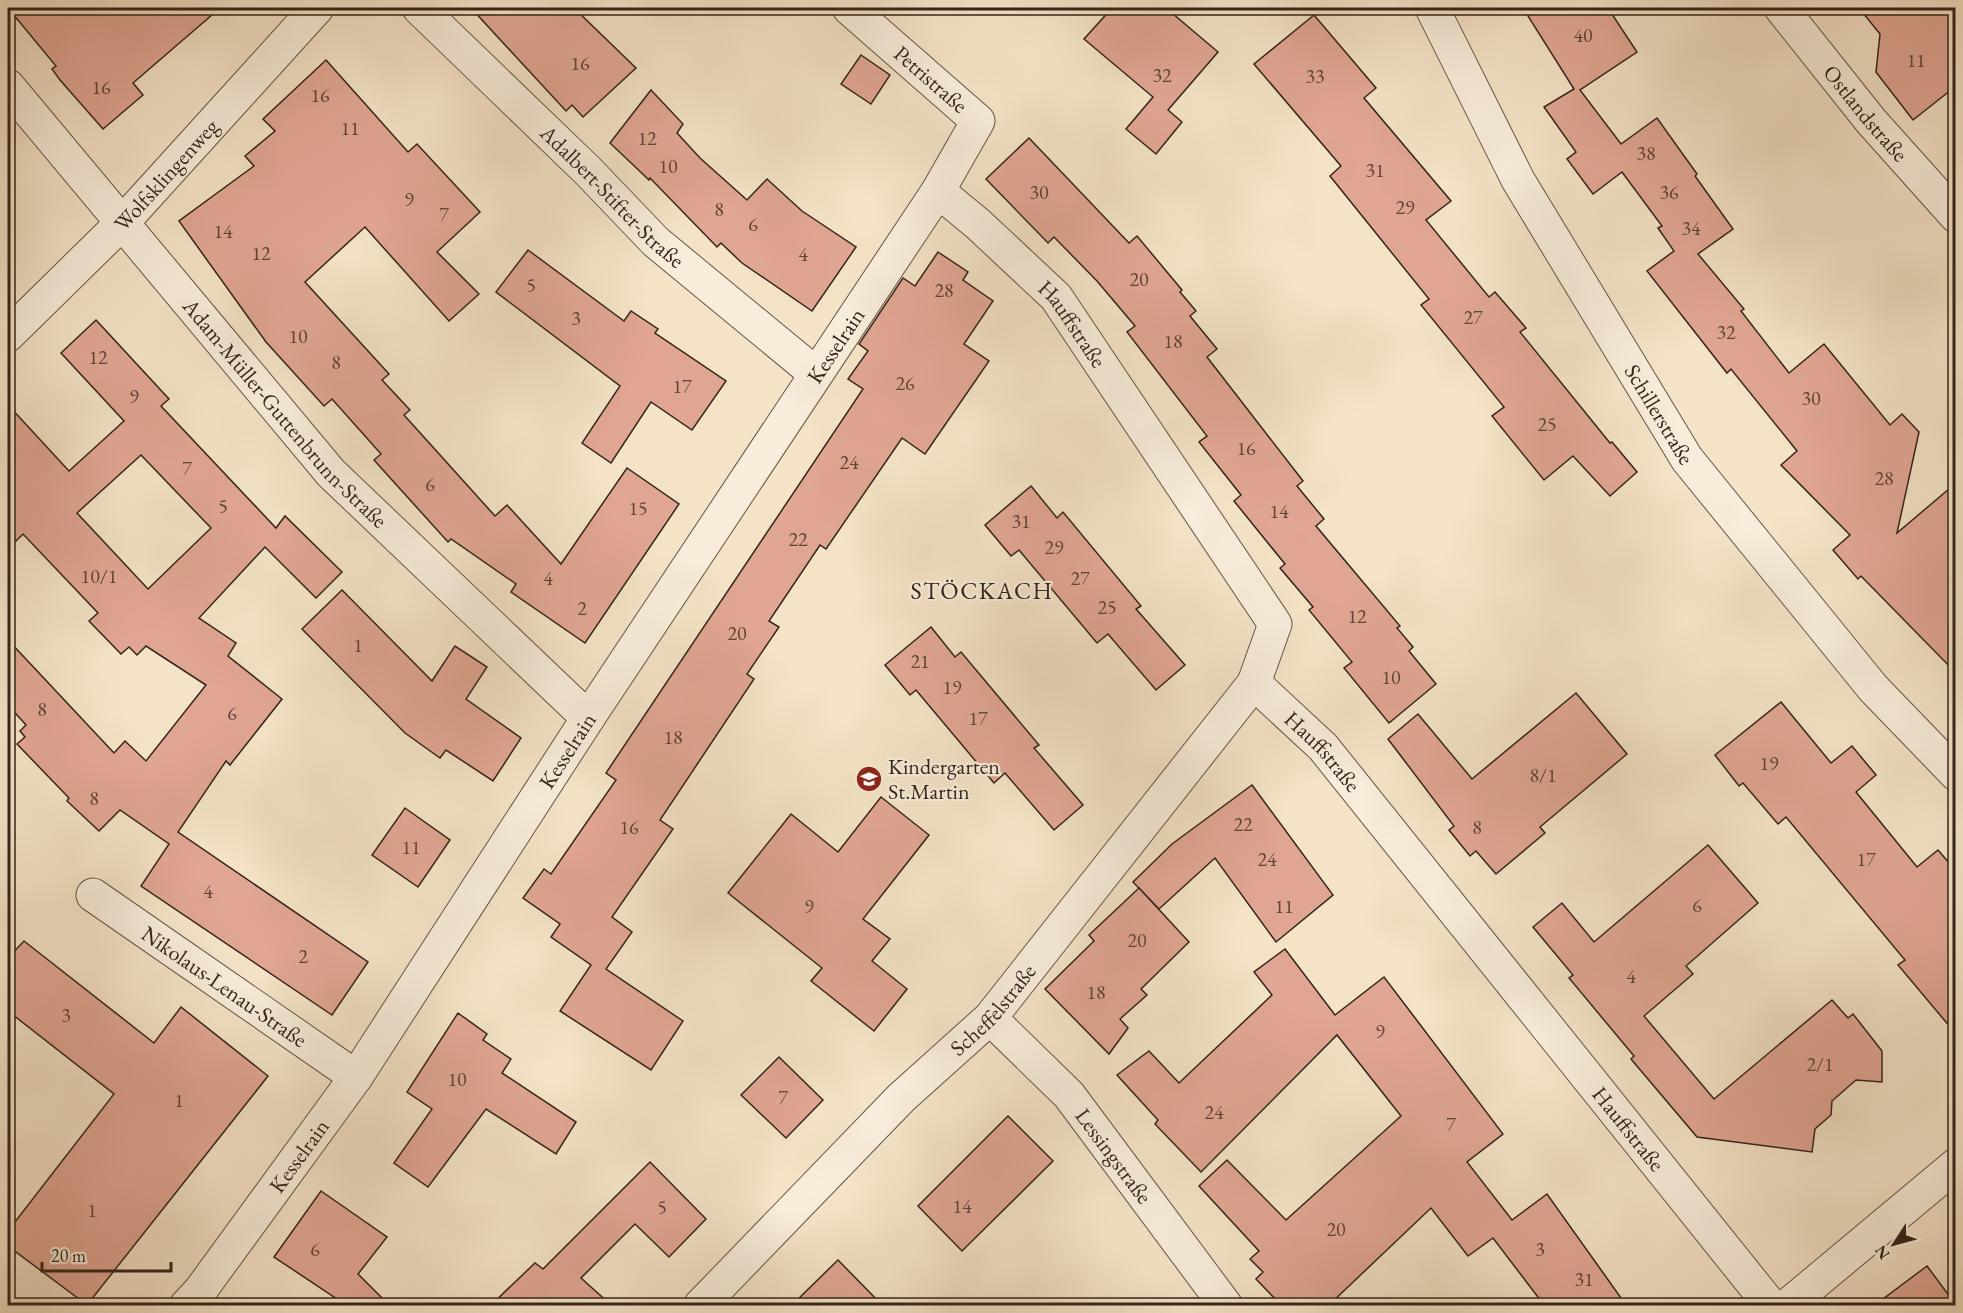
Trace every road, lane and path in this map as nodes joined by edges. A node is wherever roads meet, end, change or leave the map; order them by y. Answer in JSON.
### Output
{"nodes":[{"id":1,"x":317,"y":8,"type":"edge"},
{"id":2,"x":419,"y":8,"type":"edge"},
{"id":3,"x":849,"y":8,"type":"edge"},
{"id":4,"x":1432,"y":8,"type":"edge"},
{"id":5,"x":1781,"y":8,"type":"edge"},
{"id":6,"x":8,"y":86,"type":"edge"},
{"id":7,"x":938,"y":191,"type":"junction"},
{"id":8,"x":1956,"y":216,"type":"edge"},
{"id":9,"x":122,"y":223,"type":"junction"},
{"id":10,"x":8,"y":335,"type":"edge"},
{"id":11,"x":816,"y":374,"type":"junction"},
{"id":12,"x":1254,"y":683,"type":"junction"},
{"id":13,"x":588,"y":718,"type":"junction"},
{"id":14,"x":1956,"y":774,"type":"edge"},
{"id":15,"x":93,"y":895,"type":"dead end"},
{"id":16,"x":990,"y":1017,"type":"junction"},
{"id":17,"x":356,"y":1077,"type":"junction"},
{"id":18,"x":1956,"y":1165,"type":"edge"},
{"id":19,"x":201,"y":1301,"type":"edge"},
{"id":20,"x":700,"y":1305,"type":"edge"},
{"id":21,"x":1226,"y":1305,"type":"edge"},
{"id":22,"x":1772,"y":1305,"type":"edge"},
{"id":23,"x":1787,"y":1305,"type":"edge"}],
"edges":[{"from":1,"to":9,"type":"street","name":"Wolfsklingenweg"},
{"from":2,"to":11,"type":"street","name":"Adalbert-Stifter-Straße"},
{"from":3,"to":7,"type":"street","name":"Petristraße"},
{"from":4,"to":14,"type":"street","name":"Schillerstraße"},
{"from":5,"to":8,"type":"street","name":"Ostlandstraße"},
{"from":6,"to":9,"type":"street","name":"Adam-Müller-Guttenbrunn-Straße"},
{"from":7,"to":11,"type":"street","name":"Kesselrain"},
{"from":7,"to":12,"type":"street","name":"Hauffstraße"},
{"from":9,"to":10,"type":"street","name":"Wolfsklingenweg"},
{"from":9,"to":13,"type":"street","name":"Adam-Müller-Guttenbrunn-Straße"},
{"from":11,"to":13,"type":"street","name":"Kesselrain"},
{"from":12,"to":16,"type":"street","name":"Scheffelstraße"},
{"from":12,"to":22,"type":"street","name":"Hauffstraße"},
{"from":13,"to":17,"type":"street","name":"Kesselrain"},
{"from":15,"to":17,"type":"street","name":"Nikolaus-Lenau-Straße"},
{"from":16,"to":20,"type":"street","name":"Scheffelstraße"},
{"from":16,"to":21,"type":"street","name":"Lessingstraße"},
{"from":17,"to":19,"type":"street","name":"Kesselrain"},
{"from":18,"to":23,"type":"street"}]}
